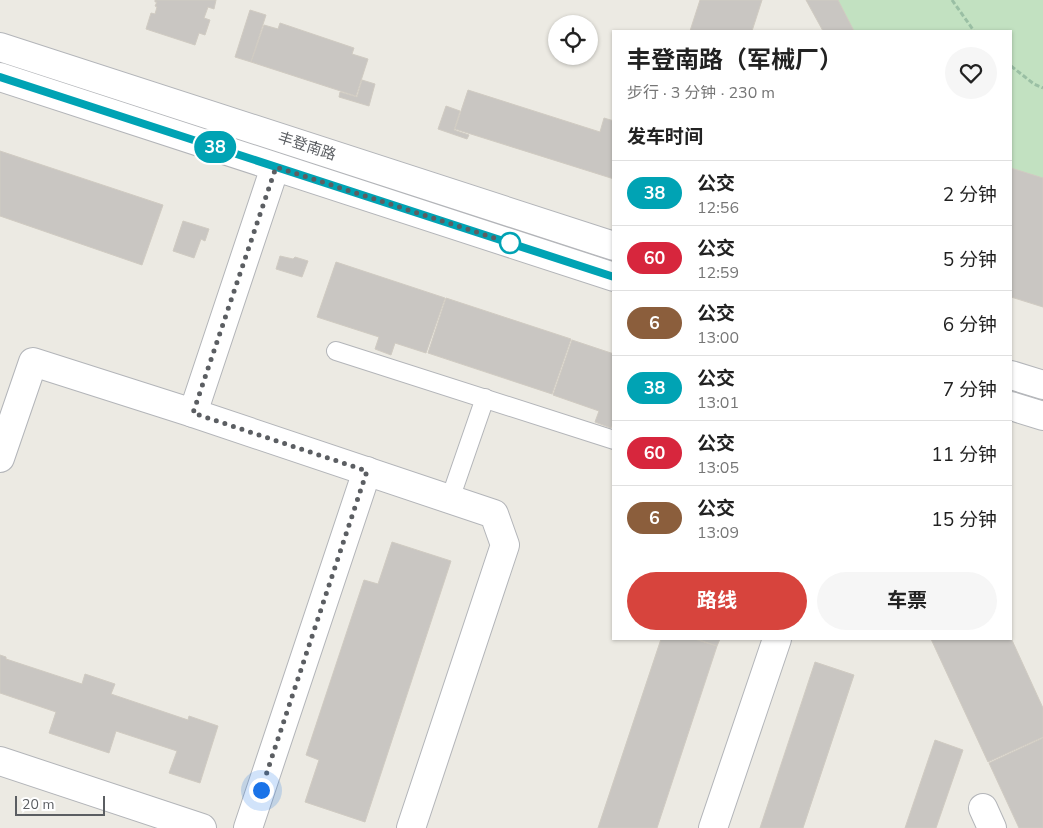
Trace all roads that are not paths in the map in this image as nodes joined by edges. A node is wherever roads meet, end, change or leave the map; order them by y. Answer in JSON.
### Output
{"nodes":[{"id":1,"x":0,"y":47,"type":"edge"},
{"id":2,"x":0,"y":77,"type":"edge"},
{"id":3,"x":276,"y":167,"type":"junction"},
{"id":4,"x":612,"y":245,"type":"edge"},
{"id":5,"x":612,"y":276,"type":"edge"},
{"id":6,"x":336,"y":351,"type":"dead end"},
{"id":7,"x":1012,"y":375,"type":"edge"},
{"id":8,"x":1043,"y":386,"type":"edge"},
{"id":9,"x":485,"y":398,"type":"junction"},
{"id":10,"x":1012,"y":406,"type":"edge"},
{"id":11,"x":193,"y":413,"type":"junction"},
{"id":12,"x":1043,"y":416,"type":"edge"},
{"id":13,"x":612,"y":439,"type":"edge"},
{"id":14,"x":0,"y":458,"type":"edge"},
{"id":15,"x":367,"y":471,"type":"junction"},
{"id":16,"x":450,"y":499,"type":"junction"},
{"id":17,"x":777,"y":640,"type":"edge"},
{"id":18,"x":0,"y":761,"type":"edge"},
{"id":19,"x":202,"y":828,"type":"edge"},
{"id":20,"x":248,"y":828,"type":"edge"},
{"id":21,"x":412,"y":828,"type":"edge"},
{"id":22,"x":713,"y":828,"type":"edge"}],
"edges":[{"from":1,"to":4,"type":"street","name":"丰登南路"},
{"from":2,"to":3,"type":"street","name":"丰登南路"},
{"from":3,"to":5,"type":"street","name":"丰登南路"},
{"from":3,"to":11,"type":"street"},
{"from":6,"to":9,"type":"lane"},
{"from":7,"to":8,"type":"street"},
{"from":9,"to":13,"type":"lane"},
{"from":9,"to":16,"type":"lane"},
{"from":10,"to":12,"type":"street"},
{"from":11,"to":14,"type":"street"},
{"from":11,"to":15,"type":"street"},
{"from":15,"to":16,"type":"street"},
{"from":15,"to":20,"type":"street"},
{"from":16,"to":21,"type":"street"},
{"from":17,"to":22,"type":"street"},
{"from":18,"to":19,"type":"street"}]}
